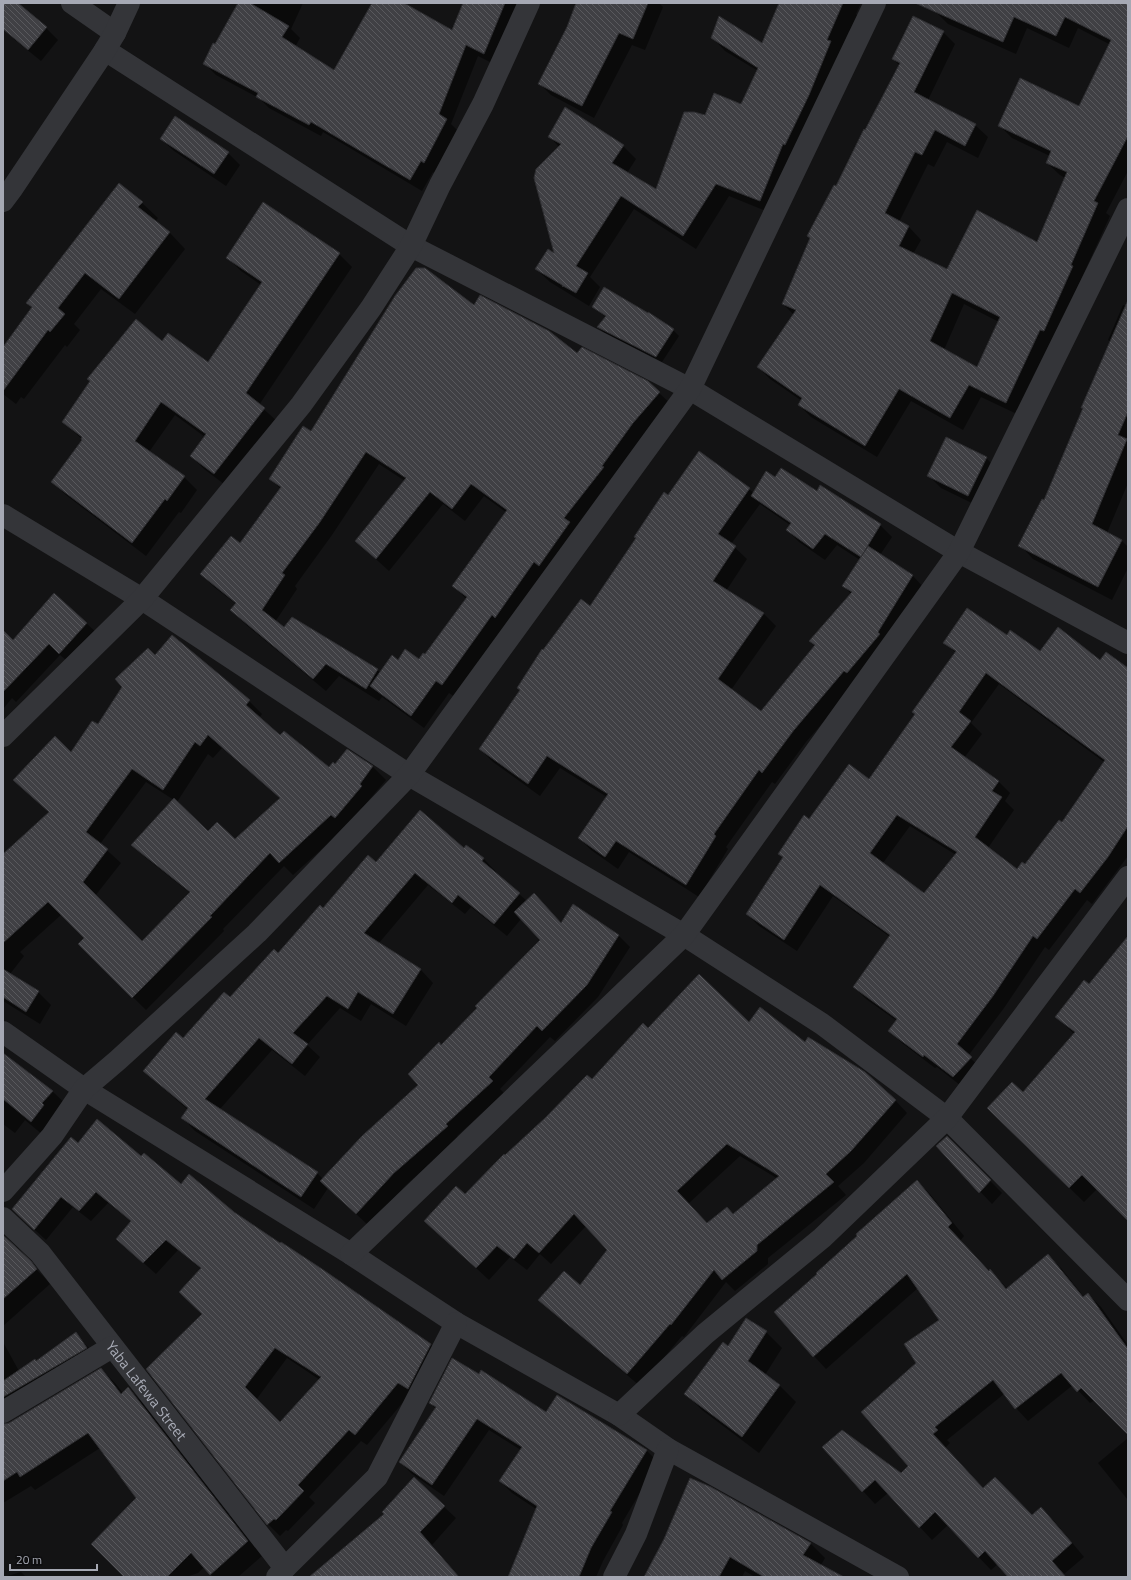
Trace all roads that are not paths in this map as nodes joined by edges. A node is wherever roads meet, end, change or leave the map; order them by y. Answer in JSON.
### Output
{"nodes":[{"id":1,"x":72,"y":3,"type":"edge"},
{"id":2,"x":129,"y":3,"type":"edge"},
{"id":3,"x":529,"y":3,"type":"edge"},
{"id":4,"x":875,"y":3,"type":"edge"},
{"id":5,"x":110,"y":41,"type":"junction"},
{"id":6,"x":3,"y":200,"type":"edge"},
{"id":7,"x":1128,"y":209,"type":"edge"},
{"id":8,"x":411,"y":246,"type":"junction"},
{"id":9,"x":690,"y":389,"type":"junction"},
{"id":10,"x":3,"y":515,"type":"edge"},
{"id":11,"x":959,"y":552,"type":"junction"},
{"id":12,"x":142,"y":600,"type":"junction"},
{"id":13,"x":1128,"y":643,"type":"edge"},
{"id":14,"x":3,"y":736,"type":"edge"},
{"id":15,"x":409,"y":775,"type":"junction"},
{"id":16,"x":1128,"y":877,"type":"edge"},
{"id":17,"x":684,"y":935,"type":"junction"},
{"id":18,"x":3,"y":1032,"type":"edge"},
{"id":19,"x":84,"y":1089,"type":"junction"},
{"id":20,"x":947,"y":1118,"type":"junction"},
{"id":21,"x":3,"y":1191,"type":"edge"},
{"id":22,"x":3,"y":1218,"type":"edge"},
{"id":23,"x":351,"y":1254,"type":"junction"},
{"id":24,"x":1128,"y":1300,"type":"edge"},
{"id":25,"x":456,"y":1323,"type":"junction"},
{"id":26,"x":112,"y":1347,"type":"junction"},
{"id":27,"x":3,"y":1412,"type":"edge"},
{"id":28,"x":619,"y":1415,"type":"junction"},
{"id":29,"x":668,"y":1450,"type":"junction"},
{"id":30,"x":281,"y":1572,"type":"edge"},
{"id":31,"x":614,"y":1577,"type":"edge"},
{"id":32,"x":898,"y":1577,"type":"edge"}],
"edges":[{"from":1,"to":5,"type":"street"},
{"from":2,"to":5,"type":"street"},
{"from":3,"to":8,"type":"street"},
{"from":4,"to":9,"type":"street"},
{"from":5,"to":6,"type":"street"},
{"from":5,"to":8,"type":"street"},
{"from":7,"to":11,"type":"street"},
{"from":8,"to":9,"type":"street"},
{"from":8,"to":12,"type":"street"},
{"from":9,"to":11,"type":"street"},
{"from":9,"to":15,"type":"street"},
{"from":10,"to":12,"type":"street"},
{"from":11,"to":13,"type":"street"},
{"from":11,"to":17,"type":"street"},
{"from":12,"to":14,"type":"street"},
{"from":12,"to":15,"type":"street"},
{"from":15,"to":17,"type":"street"},
{"from":15,"to":19,"type":"street"},
{"from":16,"to":20,"type":"street"},
{"from":17,"to":20,"type":"street"},
{"from":17,"to":23,"type":"street"},
{"from":18,"to":19,"type":"street"},
{"from":19,"to":21,"type":"street"},
{"from":19,"to":23,"type":"street"},
{"from":20,"to":24,"type":"street"},
{"from":20,"to":28,"type":"street"},
{"from":22,"to":26,"type":"street","name":"Yaba Lafewa Street"},
{"from":23,"to":25,"type":"street"},
{"from":25,"to":28,"type":"street"},
{"from":25,"to":30,"type":"street"},
{"from":26,"to":27,"type":"street"},
{"from":26,"to":30,"type":"street","name":"Yaba Lafewa Street"},
{"from":28,"to":29,"type":"street"},
{"from":29,"to":31,"type":"street"},
{"from":29,"to":32,"type":"street"}]}
